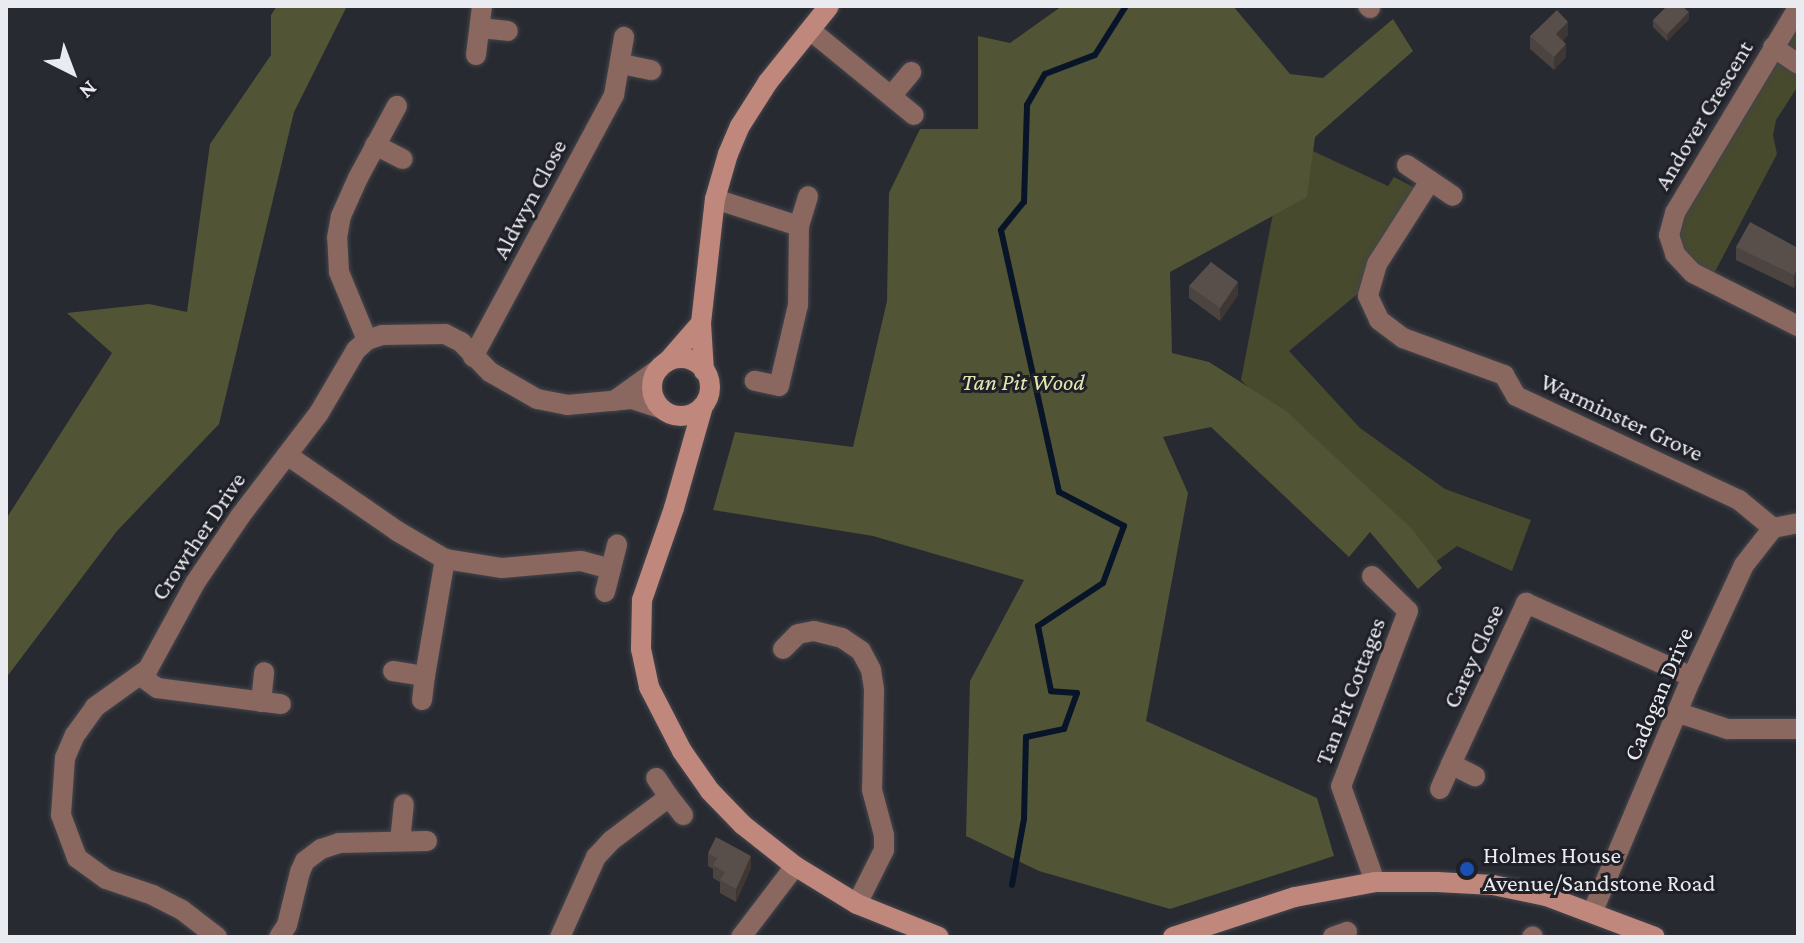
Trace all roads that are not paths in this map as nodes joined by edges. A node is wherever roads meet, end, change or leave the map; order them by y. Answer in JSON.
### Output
{"nodes":[{"id":1,"x":482,"y":6,"type":"edge"},
{"id":2,"x":829,"y":6,"type":"edge"},
{"id":3,"x":1798,"y":8,"type":"edge"},
{"id":4,"x":480,"y":28,"type":"junction"},
{"id":5,"x":810,"y":30,"type":"junction"},
{"id":6,"x":508,"y":31,"type":"dead end"},
{"id":7,"x":624,"y":37,"type":"dead end"},
{"id":8,"x":1773,"y":47,"type":"junction"},
{"id":9,"x":476,"y":55,"type":"dead end"},
{"id":10,"x":622,"y":64,"type":"junction"},
{"id":11,"x":1798,"y":64,"type":"edge"},
{"id":12,"x":651,"y":70,"type":"dead end"},
{"id":13,"x":911,"y":72,"type":"dead end"},
{"id":14,"x":892,"y":95,"type":"junction"},
{"id":15,"x":397,"y":106,"type":"dead end"},
{"id":16,"x":914,"y":115,"type":"dead end"},
{"id":17,"x":375,"y":145,"type":"junction"},
{"id":18,"x":403,"y":159,"type":"dead end"},
{"id":19,"x":1407,"y":165,"type":"dead end"},
{"id":20,"x":1430,"y":181,"type":"junction"},
{"id":21,"x":808,"y":196,"type":"dead end"},
{"id":22,"x":1453,"y":196,"type":"dead end"},
{"id":23,"x":715,"y":199,"type":"junction"},
{"id":24,"x":799,"y":226,"type":"junction"},
{"id":25,"x":701,"y":323,"type":"junction"},
{"id":26,"x":1798,"y":326,"type":"edge"},
{"id":27,"x":367,"y":340,"type":"junction"},
{"id":28,"x":473,"y":357,"type":"junction"},
{"id":29,"x":664,"y":365,"type":"junction"},
{"id":30,"x":704,"y":371,"type":"junction"},
{"id":31,"x":755,"y":381,"type":"dead end"},
{"id":32,"x":614,"y":401,"type":"junction"},
{"id":33,"x":703,"y":406,"type":"junction"},
{"id":34,"x":664,"y":410,"type":"junction"},
{"id":35,"x":689,"y":453,"type":"junction"},
{"id":36,"x":287,"y":455,"type":"junction"},
{"id":37,"x":1798,"y":523,"type":"edge"},
{"id":38,"x":1773,"y":528,"type":"junction"},
{"id":39,"x":617,"y":545,"type":"dead end"},
{"id":40,"x":445,"y":559,"type":"junction"},
{"id":41,"x":611,"y":569,"type":"junction"},
{"id":42,"x":1372,"y":576,"type":"dead end"},
{"id":43,"x":605,"y":592,"type":"dead end"},
{"id":44,"x":783,"y":649,"type":"dead end"},
{"id":45,"x":393,"y":671,"type":"dead end"},
{"id":46,"x":264,"y":672,"type":"dead end"},
{"id":47,"x":425,"y":676,"type":"junction"},
{"id":48,"x":142,"y":677,"type":"junction"},
{"id":49,"x":1692,"y":677,"type":"junction"},
{"id":50,"x":422,"y":700,"type":"dead end"},
{"id":51,"x":1679,"y":713,"type":"junction"},
{"id":52,"x":1798,"y":729,"type":"edge"},
{"id":53,"x":1451,"y":764,"type":"junction"},
{"id":54,"x":1475,"y":776,"type":"dead end"},
{"id":55,"x":656,"y":778,"type":"dead end"},
{"id":56,"x":1440,"y":789,"type":"dead end"},
{"id":57,"x":669,"y":797,"type":"junction"},
{"id":58,"x":404,"y":804,"type":"dead end"},
{"id":59,"x":683,"y":815,"type":"dead end"},
{"id":60,"x":400,"y":841,"type":"junction"},
{"id":61,"x":427,"y":841,"type":"dead end"},
{"id":62,"x":795,"y":866,"type":"junction"},
{"id":63,"x":1375,"y":882,"type":"junction"},
{"id":64,"x":857,"y":904,"type":"junction"},
{"id":65,"x":1593,"y":911,"type":"junction"},
{"id":66,"x":1216,"y":930,"type":"edge"},
{"id":67,"x":217,"y":937,"type":"edge"},
{"id":68,"x":279,"y":937,"type":"edge"},
{"id":69,"x":560,"y":937,"type":"edge"},
{"id":70,"x":741,"y":937,"type":"edge"},
{"id":71,"x":939,"y":937,"type":"edge"},
{"id":72,"x":1173,"y":937,"type":"edge"},
{"id":73,"x":1655,"y":937,"type":"edge"}],
"edges":[{"from":1,"to":4,"type":"street"},
{"from":2,"to":5,"type":"street"},
{"from":3,"to":8,"type":"street","name":"Andover Crescent"},
{"from":4,"to":6,"type":"street"},
{"from":4,"to":9,"type":"street"},
{"from":5,"to":14,"type":"street"},
{"from":5,"to":23,"type":"street"},
{"from":7,"to":10,"type":"street","name":"Aldwyn Close"},
{"from":8,"to":11,"type":"street"},
{"from":8,"to":26,"type":"street","name":"Andover Crescent"},
{"from":10,"to":12,"type":"street"},
{"from":10,"to":28,"type":"street","name":"Aldwyn Close"},
{"from":13,"to":14,"type":"street"},
{"from":14,"to":16,"type":"street"},
{"from":15,"to":17,"type":"street"},
{"from":17,"to":18,"type":"street"},
{"from":17,"to":27,"type":"street"},
{"from":19,"to":20,"type":"street"},
{"from":20,"to":22,"type":"street"},
{"from":20,"to":38,"type":"street","name":"Warminster Grove"},
{"from":21,"to":24,"type":"street"},
{"from":23,"to":24,"type":"street"},
{"from":23,"to":25,"type":"street"},
{"from":24,"to":31,"type":"street"},
{"from":25,"to":29,"type":"street"},
{"from":25,"to":30,"type":"street"},
{"from":27,"to":28,"type":"street"},
{"from":27,"to":36,"type":"street","name":"Crowther Drive"},
{"from":28,"to":32,"type":"street"},
{"from":29,"to":30,"type":"street"},
{"from":29,"to":32,"type":"street"},
{"from":29,"to":34,"type":"street"},
{"from":30,"to":33,"type":"street"},
{"from":32,"to":34,"type":"street"},
{"from":33,"to":34,"type":"street"},
{"from":33,"to":35,"type":"street"},
{"from":34,"to":35,"type":"street"},
{"from":35,"to":62,"type":"street"},
{"from":36,"to":40,"type":"street"},
{"from":36,"to":48,"type":"street","name":"Crowther Drive"},
{"from":37,"to":38,"type":"street"},
{"from":38,"to":49,"type":"street","name":"Cadogan Drive"},
{"from":39,"to":41,"type":"street"},
{"from":40,"to":41,"type":"street"},
{"from":40,"to":47,"type":"street"},
{"from":41,"to":43,"type":"street"},
{"from":42,"to":63,"type":"street","name":"Tan Pit Cottages"},
{"from":44,"to":64,"type":"street"},
{"from":45,"to":47,"type":"street"},
{"from":46,"to":48,"type":"street"},
{"from":47,"to":50,"type":"street"},
{"from":48,"to":67,"type":"street","name":"Crowther Drive"},
{"from":49,"to":51,"type":"street","name":"Cadogan Drive"},
{"from":49,"to":53,"type":"street","name":"Carey Close"},
{"from":51,"to":52,"type":"street"},
{"from":51,"to":65,"type":"street","name":"Cadogan Drive"},
{"from":53,"to":54,"type":"street"},
{"from":53,"to":56,"type":"street","name":"Carey Close"},
{"from":55,"to":57,"type":"street"},
{"from":57,"to":59,"type":"street"},
{"from":57,"to":69,"type":"street"},
{"from":58,"to":60,"type":"street"},
{"from":60,"to":61,"type":"street"},
{"from":60,"to":68,"type":"street"},
{"from":62,"to":64,"type":"street"},
{"from":62,"to":70,"type":"street"},
{"from":63,"to":65,"type":"street"},
{"from":63,"to":66,"type":"street"},
{"from":64,"to":71,"type":"street"},
{"from":65,"to":73,"type":"street"},
{"from":66,"to":72,"type":"street"}]}
